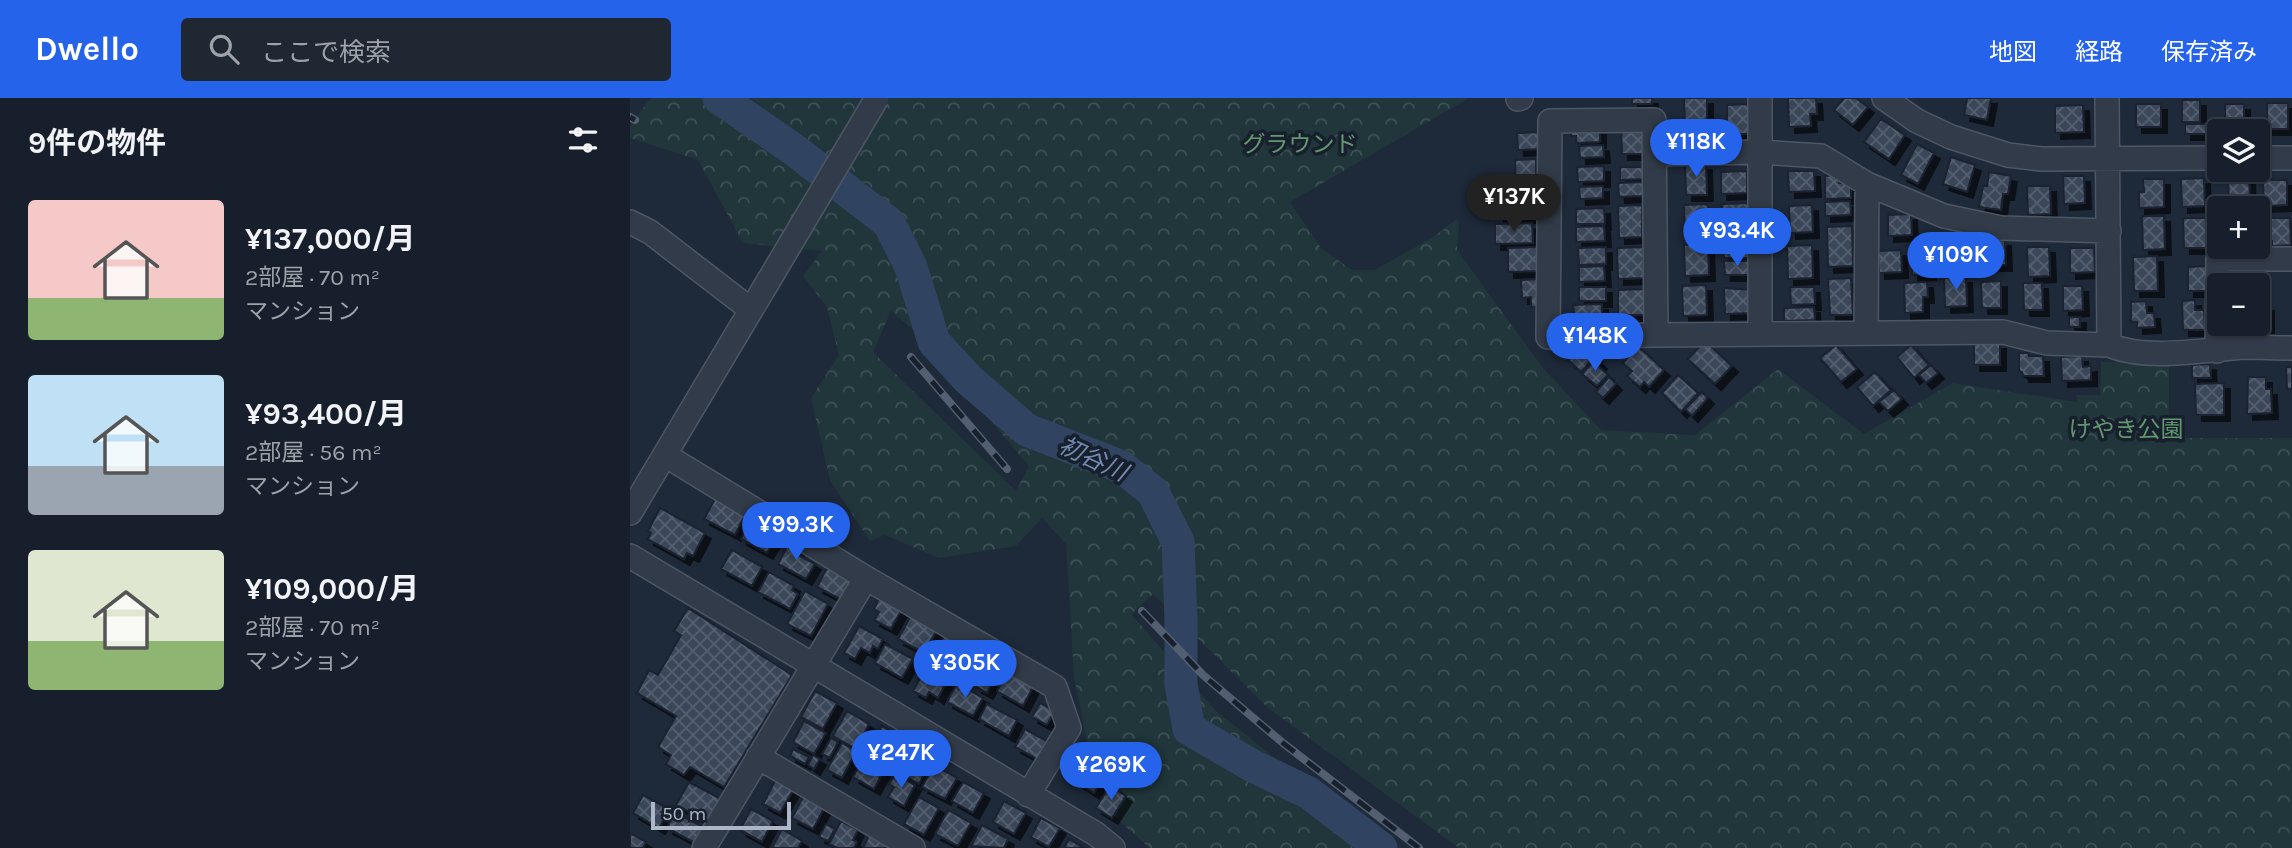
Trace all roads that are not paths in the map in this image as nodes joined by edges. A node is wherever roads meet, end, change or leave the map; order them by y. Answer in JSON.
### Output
{"nodes":[{"id":1,"x":877,"y":98,"type":"edge"},
{"id":2,"x":1760,"y":98,"type":"edge"},
{"id":3,"x":1884,"y":98,"type":"edge"},
{"id":4,"x":2107,"y":98,"type":"edge"},
{"id":5,"x":1760,"y":152,"type":"junction"},
{"id":6,"x":1655,"y":154,"type":"junction"},
{"id":7,"x":2207,"y":158,"type":"edge"},
{"id":8,"x":2270,"y":158,"type":"edge"},
{"id":9,"x":2292,"y":158,"type":"edge"},
{"id":10,"x":2107,"y":159,"type":"junction"},
{"id":11,"x":1867,"y":184,"type":"junction"},
{"id":12,"x":630,"y":222,"type":"edge"},
{"id":13,"x":2109,"y":230,"type":"junction"},
{"id":14,"x":2292,"y":259,"type":"edge"},
{"id":15,"x":750,"y":309,"type":"junction"},
{"id":16,"x":1866,"y":333,"type":"junction"},
{"id":17,"x":1760,"y":334,"type":"junction"},
{"id":18,"x":1657,"y":335,"type":"junction"},
{"id":19,"x":2109,"y":345,"type":"junction"},
{"id":20,"x":2292,"y":348,"type":"edge"},
{"id":21,"x":2217,"y":351,"type":"junction"},
{"id":22,"x":665,"y":455,"type":"junction"},
{"id":23,"x":630,"y":513,"type":"edge"},
{"id":24,"x":630,"y":556,"type":"edge"},
{"id":25,"x":866,"y":578,"type":"junction"},
{"id":26,"x":813,"y":666,"type":"junction"},
{"id":27,"x":758,"y":757,"type":"junction"},
{"id":28,"x":1028,"y":794,"type":"junction"},
{"id":29,"x":707,"y":847,"type":"edge"},
{"id":30,"x":913,"y":848,"type":"edge"},
{"id":31,"x":1113,"y":848,"type":"edge"}],
"edges":[{"from":1,"to":15,"type":"street","bridge":true},
{"from":2,"to":5,"type":"street"},
{"from":3,"to":10,"type":"street"},
{"from":4,"to":10,"type":"street"},
{"from":5,"to":6,"type":"street"},
{"from":5,"to":11,"type":"street"},
{"from":5,"to":17,"type":"street"},
{"from":6,"to":18,"type":"street"},
{"from":6,"to":18,"type":"street"},
{"from":7,"to":10,"type":"street"},
{"from":8,"to":9,"type":"street"},
{"from":10,"to":13,"type":"street"},
{"from":11,"to":13,"type":"street"},
{"from":11,"to":16,"type":"street"},
{"from":12,"to":15,"type":"street"},
{"from":13,"to":19,"type":"street"},
{"from":14,"to":21,"type":"street"},
{"from":15,"to":22,"type":"street"},
{"from":16,"to":17,"type":"street"},
{"from":16,"to":19,"type":"street"},
{"from":17,"to":18,"type":"street"},
{"from":19,"to":21,"type":"street"},
{"from":20,"to":21,"type":"street"},
{"from":22,"to":23,"type":"street"},
{"from":22,"to":25,"type":"street"},
{"from":24,"to":26,"type":"street"},
{"from":25,"to":26,"type":"street"},
{"from":25,"to":28,"type":"street"},
{"from":26,"to":27,"type":"street"},
{"from":26,"to":28,"type":"street"},
{"from":27,"to":29,"type":"street"},
{"from":27,"to":30,"type":"street"},
{"from":28,"to":31,"type":"street"}]}
